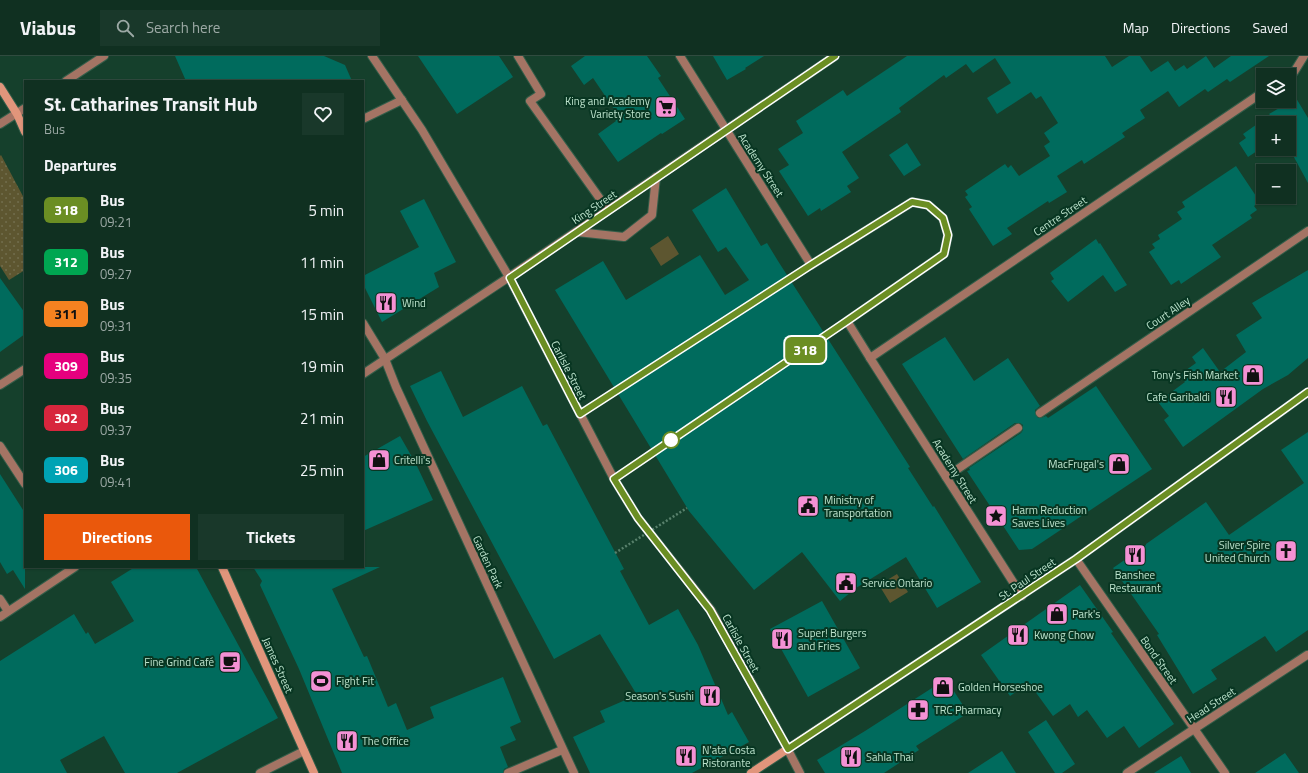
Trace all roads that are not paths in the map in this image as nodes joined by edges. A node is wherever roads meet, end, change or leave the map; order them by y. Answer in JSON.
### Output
{"nodes":[{"id":1,"x":104,"y":56,"type":"edge"},
{"id":2,"x":372,"y":56,"type":"edge"},
{"id":3,"x":518,"y":56,"type":"edge"},
{"id":4,"x":680,"y":56,"type":"edge"},
{"id":5,"x":835,"y":56,"type":"edge"},
{"id":6,"x":1304,"y":56,"type":"edge"},
{"id":7,"x":1296,"y":69,"type":"edge"},
{"id":8,"x":68,"y":80,"type":"edge"},
{"id":9,"x":0,"y":87,"type":"edge"},
{"id":10,"x":1256,"y":97,"type":"edge"},
{"id":11,"x":402,"y":100,"type":"junction"},
{"id":12,"x":24,"y":109,"type":"edge"},
{"id":13,"x":17,"y":114,"type":"junction"},
{"id":14,"x":364,"y":119,"type":"edge"},
{"id":15,"x":0,"y":124,"type":"edge"},
{"id":16,"x":24,"y":130,"type":"edge"},
{"id":17,"x":725,"y":130,"type":"junction"},
{"id":18,"x":656,"y":178,"type":"junction"},
{"id":19,"x":608,"y":210,"type":"junction"},
{"id":20,"x":1308,"y":231,"type":"edge"},
{"id":21,"x":577,"y":232,"type":"junction"},
{"id":22,"x":510,"y":278,"type":"junction"},
{"id":23,"x":364,"y":325,"type":"edge"},
{"id":24,"x":870,"y":358,"type":"junction"},
{"id":25,"x":385,"y":359,"type":"junction"},
{"id":26,"x":24,"y":370,"type":"edge"},
{"id":27,"x":364,"y":373,"type":"edge"},
{"id":28,"x":0,"y":385,"type":"edge"},
{"id":29,"x":1308,"y":392,"type":"edge"},
{"id":30,"x":1040,"y":413,"type":"dead end"},
{"id":31,"x":1018,"y":428,"type":"dead end"},
{"id":32,"x":0,"y":446,"type":"edge"},
{"id":33,"x":946,"y":477,"type":"junction"},
{"id":34,"x":24,"y":482,"type":"edge"},
{"id":35,"x":1076,"y":559,"type":"junction"},
{"id":36,"x":73,"y":568,"type":"edge"},
{"id":37,"x":222,"y":568,"type":"edge"},
{"id":38,"x":1022,"y":596,"type":"junction"},
{"id":39,"x":0,"y":599,"type":"edge"},
{"id":40,"x":8,"y":611,"type":"junction"},
{"id":41,"x":0,"y":617,"type":"edge"},
{"id":42,"x":1307,"y":655,"type":"dead end"},
{"id":43,"x":1194,"y":729,"type":"junction"},
{"id":44,"x":788,"y":749,"type":"junction"},
{"id":45,"x":562,"y":750,"type":"junction"},
{"id":46,"x":304,"y":751,"type":"junction"},
{"id":47,"x":260,"y":773,"type":"edge"},
{"id":48,"x":314,"y":773,"type":"edge"},
{"id":49,"x":508,"y":773,"type":"edge"},
{"id":50,"x":574,"y":773,"type":"edge"},
{"id":51,"x":751,"y":773,"type":"edge"},
{"id":52,"x":800,"y":773,"type":"edge"},
{"id":53,"x":1127,"y":773,"type":"edge"},
{"id":54,"x":1225,"y":773,"type":"edge"}],
"edges":[{"from":1,"to":8,"type":"street"},
{"from":2,"to":11,"type":"street","name":"Carlisle Street"},
{"from":3,"to":19,"type":"street"},
{"from":4,"to":17,"type":"street","name":"Academy Street"},
{"from":5,"to":17,"type":"street","name":"King Street"},
{"from":6,"to":7,"type":"street"},
{"from":9,"to":13,"type":"main road"},
{"from":10,"to":24,"type":"street","name":"Centre Street"},
{"from":11,"to":14,"type":"street"},
{"from":11,"to":22,"type":"street","name":"Carlisle Street"},
{"from":12,"to":13,"type":"street"},
{"from":13,"to":15,"type":"street"},
{"from":13,"to":16,"type":"main road"},
{"from":17,"to":18,"type":"street","name":"King Street"},
{"from":17,"to":24,"type":"street","name":"Academy Street"},
{"from":18,"to":19,"type":"street","name":"King Street"},
{"from":18,"to":21,"type":"street"},
{"from":19,"to":21,"type":"street","name":"King Street"},
{"from":20,"to":30,"type":"street","name":"Court Alley"},
{"from":21,"to":22,"type":"street","name":"King Street"},
{"from":22,"to":25,"type":"street","name":"King Street"},
{"from":22,"to":44,"type":"street","name":"Carlisle Street"},
{"from":23,"to":25,"type":"street","name":"Garden Park"},
{"from":24,"to":33,"type":"street","name":"Academy Street"},
{"from":25,"to":27,"type":"street","name":"King Street"},
{"from":25,"to":45,"type":"street","name":"Garden Park"},
{"from":26,"to":28,"type":"street"},
{"from":29,"to":35,"type":"main road","name":"St. Paul Street"},
{"from":31,"to":33,"type":"street"},
{"from":32,"to":34,"type":"street"},
{"from":33,"to":38,"type":"street","name":"Academy Street"},
{"from":35,"to":38,"type":"main road","name":"St. Paul Street"},
{"from":35,"to":43,"type":"street","name":"Bond Street"},
{"from":36,"to":40,"type":"street"},
{"from":37,"to":46,"type":"main road","name":"James Street"},
{"from":38,"to":44,"type":"main road","name":"St. Paul Street"},
{"from":39,"to":40,"type":"street"},
{"from":40,"to":41,"type":"street"},
{"from":42,"to":43,"type":"street","name":"Head Street"},
{"from":43,"to":53,"type":"street","name":"Head Street"},
{"from":43,"to":54,"type":"street","name":"Bond Street"},
{"from":44,"to":51,"type":"main road","name":"St. Paul Street"},
{"from":44,"to":52,"type":"street","name":"Carlisle Street"},
{"from":45,"to":49,"type":"street"},
{"from":45,"to":50,"type":"street","name":"Garden Park"},
{"from":46,"to":47,"type":"street"},
{"from":46,"to":48,"type":"main road","name":"James Street"}]}
